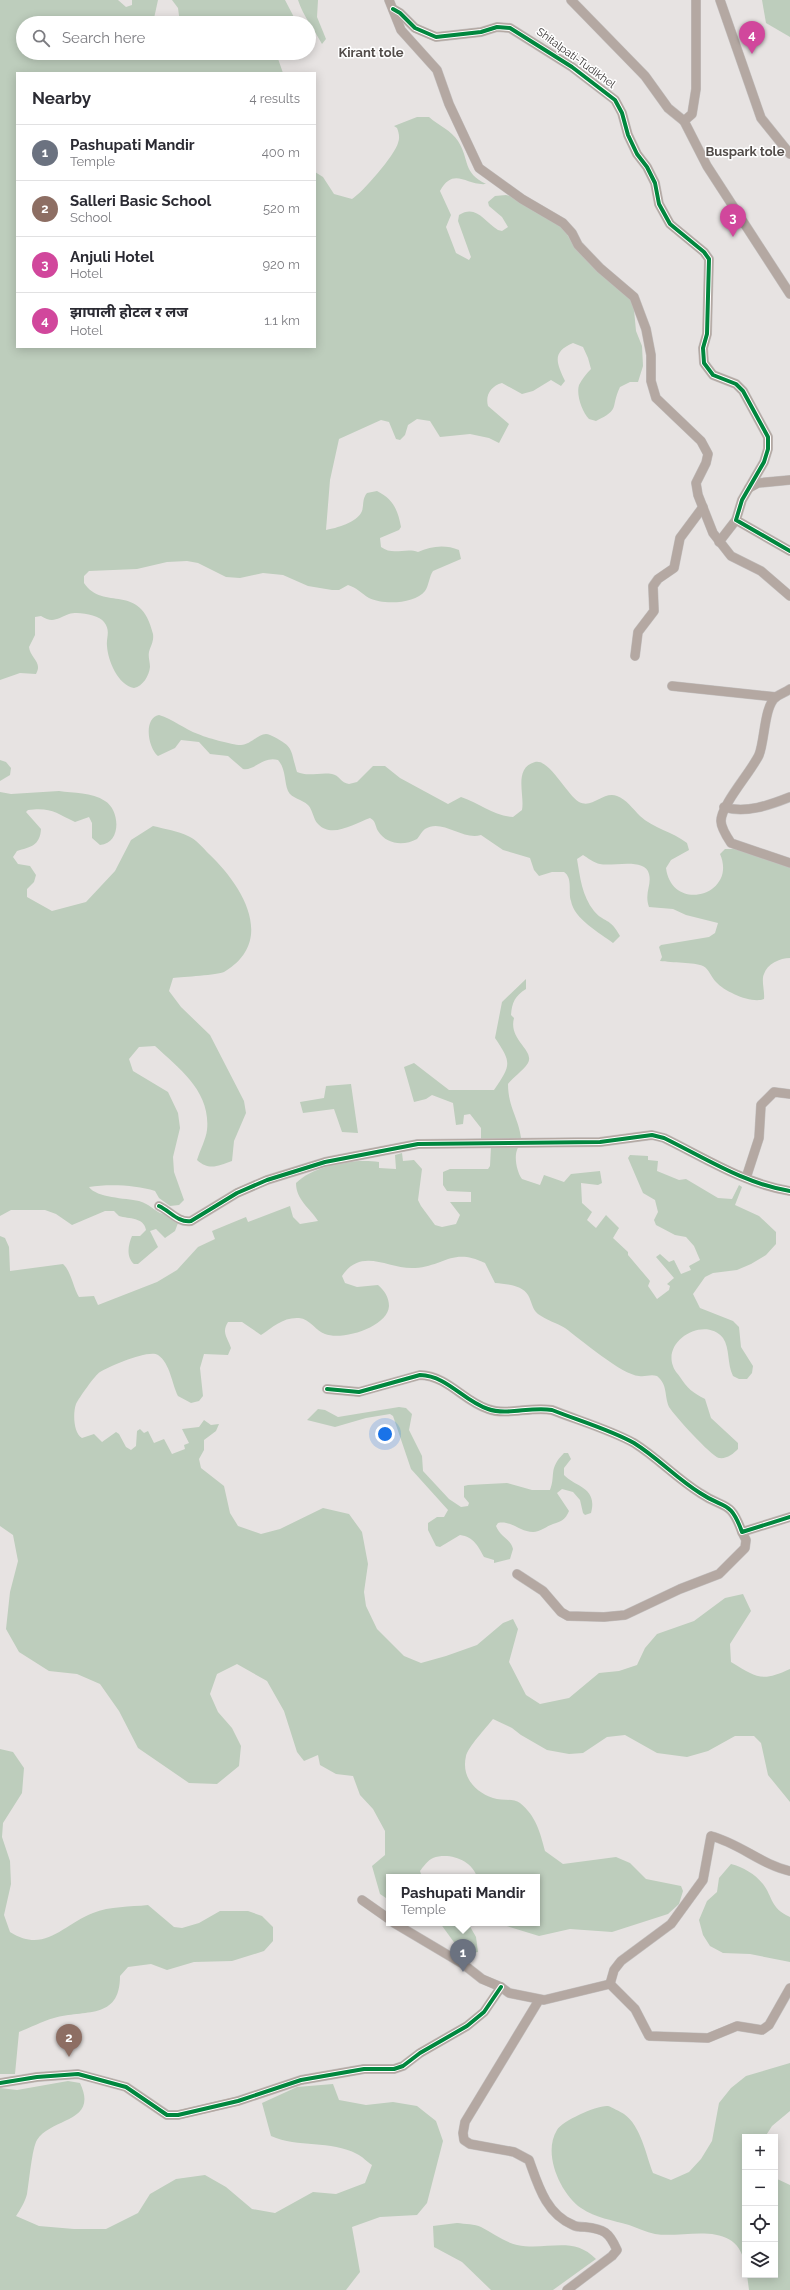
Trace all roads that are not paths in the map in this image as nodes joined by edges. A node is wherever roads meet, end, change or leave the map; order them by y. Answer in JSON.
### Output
{"nodes":[{"id":1,"x":389,"y":0,"type":"edge"},
{"id":2,"x":571,"y":0,"type":"edge"},
{"id":3,"x":696,"y":0,"type":"edge"},
{"id":4,"x":720,"y":0,"type":"edge"},
{"id":5,"x":393,"y":9,"type":"junction"},
{"id":6,"x":684,"y":121,"type":"junction"},
{"id":7,"x":790,"y":154,"type":"edge"},
{"id":8,"x":790,"y":294,"type":"edge"},
{"id":9,"x":790,"y":480,"type":"edge"},
{"id":10,"x":748,"y":488,"type":"junction"},
{"id":11,"x":703,"y":507,"type":"junction"},
{"id":12,"x":736,"y":520,"type":"junction"},
{"id":13,"x":719,"y":542,"type":"junction"},
{"id":14,"x":790,"y":551,"type":"edge"},
{"id":15,"x":790,"y":596,"type":"edge"},
{"id":16,"x":636,"y":656,"type":"dead end"},
{"id":17,"x":672,"y":686,"type":"dead end"},
{"id":18,"x":790,"y":690,"type":"edge"},
{"id":19,"x":776,"y":697,"type":"junction"},
{"id":20,"x":790,"y":797,"type":"edge"},
{"id":21,"x":724,"y":807,"type":"junction"},
{"id":22,"x":790,"y":864,"type":"edge"},
{"id":23,"x":790,"y":1094,"type":"edge"},
{"id":24,"x":746,"y":1178,"type":"junction"},
{"id":25,"x":790,"y":1191,"type":"edge"},
{"id":26,"x":159,"y":1206,"type":"dead end"},
{"id":27,"x":327,"y":1389,"type":"dead end"},
{"id":28,"x":790,"y":1517,"type":"edge"},
{"id":29,"x":742,"y":1532,"type":"junction"},
{"id":30,"x":517,"y":1574,"type":"dead end"},
{"id":31,"x":790,"y":1871,"type":"edge"},
{"id":32,"x":362,"y":1900,"type":"dead end"},
{"id":33,"x":386,"y":1917,"type":"edge"},
{"id":34,"x":399,"y":1926,"type":"edge"},
{"id":35,"x":610,"y":1984,"type":"junction"},
{"id":36,"x":501,"y":1987,"type":"junction"},
{"id":37,"x":790,"y":1988,"type":"edge"},
{"id":38,"x":539,"y":2000,"type":"junction"},
{"id":39,"x":0,"y":2083,"type":"edge"},
{"id":40,"x":567,"y":2290,"type":"edge"}],
"edges":[{"from":1,"to":5,"type":"street"},
{"from":2,"to":6,"type":"street"},
{"from":3,"to":6,"type":"street"},
{"from":4,"to":7,"type":"street"},
{"from":5,"to":10,"type":"street","name":"Shitalpati-Tudikhel"},
{"from":5,"to":11,"type":"street"},
{"from":6,"to":8,"type":"street"},
{"from":9,"to":10,"type":"street"},
{"from":10,"to":12,"type":"street","name":"Shitalpati-Tudikhel"},
{"from":11,"to":13,"type":"street"},
{"from":11,"to":16,"type":"street"},
{"from":12,"to":13,"type":"street"},
{"from":12,"to":14,"type":"street"},
{"from":13,"to":15,"type":"street"},
{"from":17,"to":19,"type":"street"},
{"from":18,"to":19,"type":"street"},
{"from":19,"to":21,"type":"street"},
{"from":20,"to":21,"type":"street"},
{"from":21,"to":22,"type":"street"},
{"from":23,"to":24,"type":"street"},
{"from":24,"to":25,"type":"street"},
{"from":24,"to":26,"type":"street"},
{"from":27,"to":29,"type":"street"},
{"from":28,"to":29,"type":"street"},
{"from":29,"to":30,"type":"street"},
{"from":31,"to":35,"type":"street"},
{"from":32,"to":33,"type":"street"},
{"from":34,"to":36,"type":"street"},
{"from":35,"to":37,"type":"street"},
{"from":35,"to":38,"type":"street"},
{"from":36,"to":38,"type":"street"},
{"from":36,"to":39,"type":"street"},
{"from":38,"to":40,"type":"street"}]}
